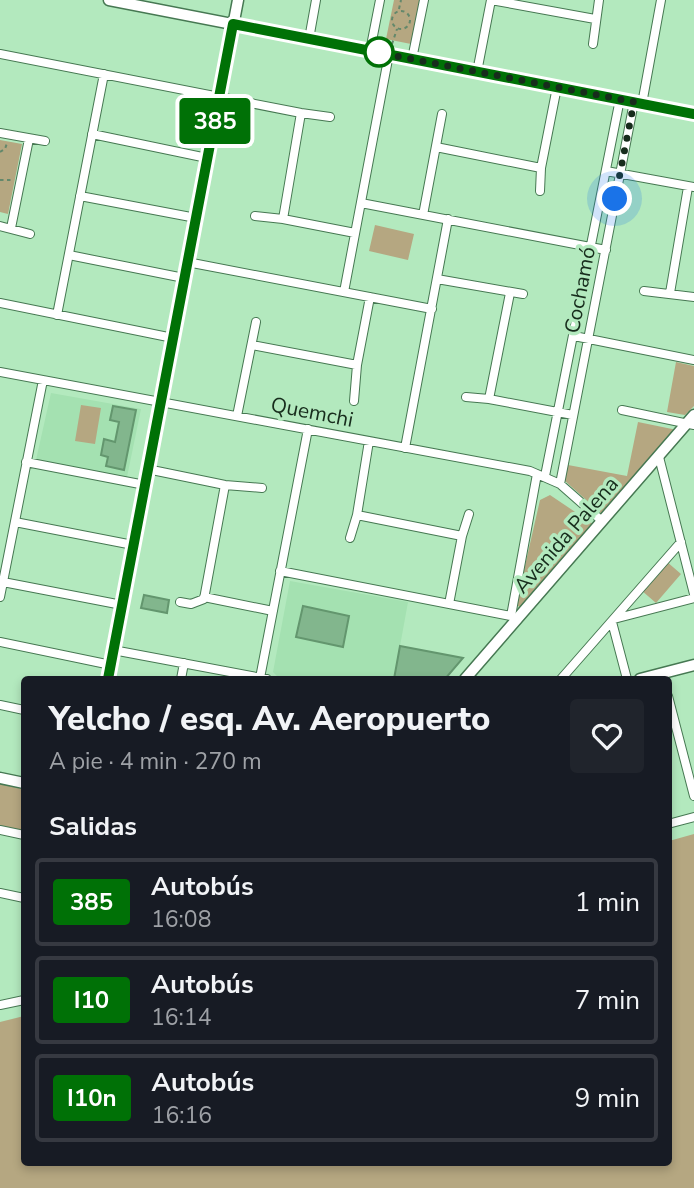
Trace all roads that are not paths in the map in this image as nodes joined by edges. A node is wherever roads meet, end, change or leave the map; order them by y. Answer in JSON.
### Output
{"nodes":[{"id":1,"x":109,"y":0,"type":"edge"},
{"id":2,"x":238,"y":0,"type":"edge"},
{"id":3,"x":316,"y":0,"type":"edge"},
{"id":4,"x":380,"y":0,"type":"edge"},
{"id":5,"x":424,"y":0,"type":"edge"},
{"id":6,"x":491,"y":0,"type":"edge"},
{"id":7,"x":599,"y":0,"type":"edge"},
{"id":8,"x":662,"y":0,"type":"edge"},
{"id":9,"x":131,"y":2,"type":"edge"},
{"id":10,"x":595,"y":19,"type":"junction"},
{"id":11,"x":233,"y":24,"type":"junction"},
{"id":12,"x":309,"y":39,"type":"junction"},
{"id":13,"x":593,"y":44,"type":"dead end"},
{"id":14,"x":370,"y":51,"type":"junction"},
{"id":15,"x":0,"y":54,"type":"edge"},
{"id":16,"x":389,"y":54,"type":"junction"},
{"id":17,"x":412,"y":59,"type":"junction"},
{"id":18,"x":477,"y":72,"type":"junction"},
{"id":19,"x":104,"y":74,"type":"junction"},
{"id":20,"x":557,"y":87,"type":"junction"},
{"id":21,"x":219,"y":97,"type":"junction"},
{"id":22,"x":620,"y":99,"type":"junction"},
{"id":23,"x":638,"y":103,"type":"junction"},
{"id":24,"x":301,"y":113,"type":"junction"},
{"id":25,"x":442,"y":114,"type":"dead end"},
{"id":26,"x":694,"y":114,"type":"edge"},
{"id":27,"x":330,"y":117,"type":"dead end"},
{"id":28,"x":0,"y":134,"type":"edge"},
{"id":29,"x":92,"y":134,"type":"junction"},
{"id":30,"x":29,"y":139,"type":"junction"},
{"id":31,"x":45,"y":141,"type":"dead end"},
{"id":32,"x":436,"y":147,"type":"junction"},
{"id":33,"x":208,"y":158,"type":"junction"},
{"id":34,"x":541,"y":168,"type":"junction"},
{"id":35,"x":606,"y":171,"type":"junction"},
{"id":36,"x":621,"y":174,"type":"junction"},
{"id":37,"x":691,"y":187,"type":"edge"},
{"id":38,"x":540,"y":191,"type":"dead end"},
{"id":39,"x":80,"y":195,"type":"junction"},
{"id":40,"x":361,"y":202,"type":"junction"},
{"id":41,"x":424,"y":215,"type":"junction"},
{"id":42,"x":255,"y":216,"type":"dead end"},
{"id":43,"x":196,"y":218,"type":"junction"},
{"id":44,"x":283,"y":219,"type":"junction"},
{"id":45,"x":448,"y":219,"type":"junction"},
{"id":46,"x":0,"y":226,"type":"edge"},
{"id":47,"x":11,"y":228,"type":"junction"},
{"id":48,"x":30,"y":233,"type":"dead end"},
{"id":49,"x":355,"y":233,"type":"junction"},
{"id":50,"x":591,"y":247,"type":"junction"},
{"id":51,"x":606,"y":250,"type":"junction"},
{"id":52,"x":68,"y":255,"type":"junction"},
{"id":53,"x":187,"y":262,"type":"junction"},
{"id":54,"x":184,"y":278,"type":"junction"},
{"id":55,"x":437,"y":279,"type":"junction"},
{"id":56,"x":644,"y":290,"type":"dead end"},
{"id":57,"x":344,"y":292,"type":"junction"},
{"id":58,"x":510,"y":293,"type":"junction"},
{"id":59,"x":670,"y":293,"type":"junction"},
{"id":60,"x":523,"y":294,"type":"dead end"},
{"id":61,"x":370,"y":297,"type":"junction"},
{"id":62,"x":694,"y":298,"type":"edge"},
{"id":63,"x":0,"y":303,"type":"edge"},
{"id":64,"x":432,"y":309,"type":"junction"},
{"id":65,"x":57,"y":315,"type":"junction"},
{"id":66,"x":256,"y":323,"type":"dead end"},
{"id":67,"x":574,"y":336,"type":"junction"},
{"id":68,"x":173,"y":338,"type":"junction"},
{"id":69,"x":588,"y":339,"type":"junction"},
{"id":70,"x":252,"y":345,"type":"junction"},
{"id":71,"x":694,"y":360,"type":"edge"},
{"id":72,"x":357,"y":365,"type":"junction"},
{"id":73,"x":0,"y":372,"type":"edge"},
{"id":74,"x":43,"y":380,"type":"junction"},
{"id":75,"x":466,"y":397,"type":"dead end"},
{"id":76,"x":489,"y":399,"type":"junction"},
{"id":77,"x":354,"y":401,"type":"dead end"},
{"id":78,"x":160,"y":402,"type":"junction"},
{"id":79,"x":622,"y":410,"type":"dead end"},
{"id":80,"x":559,"y":412,"type":"junction"},
{"id":81,"x":573,"y":415,"type":"junction"},
{"id":82,"x":237,"y":416,"type":"junction"},
{"id":83,"x":692,"y":421,"type":"edge"},
{"id":84,"x":308,"y":429,"type":"junction"},
{"id":85,"x":369,"y":441,"type":"junction"},
{"id":86,"x":405,"y":448,"type":"junction"},
{"id":87,"x":659,"y":457,"type":"junction"},
{"id":88,"x":26,"y":462,"type":"junction"},
{"id":89,"x":148,"y":470,"type":"junction"},
{"id":90,"x":541,"y":475,"type":"junction"},
{"id":91,"x":560,"y":484,"type":"junction"},
{"id":92,"x":145,"y":485,"type":"junction"},
{"id":93,"x":225,"y":485,"type":"junction"},
{"id":94,"x":262,"y":488,"type":"dead end"},
{"id":95,"x":469,"y":514,"type":"dead end"},
{"id":96,"x":357,"y":515,"type":"junction"},
{"id":97,"x":15,"y":522,"type":"junction"},
{"id":98,"x":603,"y":522,"type":"junction"},
{"id":99,"x":463,"y":536,"type":"junction"},
{"id":100,"x":350,"y":538,"type":"dead end"},
{"id":101,"x":681,"y":541,"type":"junction"},
{"id":102,"x":133,"y":545,"type":"junction"},
{"id":103,"x":280,"y":571,"type":"junction"},
{"id":104,"x":3,"y":582,"type":"junction"},
{"id":105,"x":694,"y":596,"type":"edge"},
{"id":106,"x":0,"y":597,"type":"edge"},
{"id":107,"x":204,"y":597,"type":"junction"},
{"id":108,"x":180,"y":602,"type":"dead end"},
{"id":109,"x":449,"y":604,"type":"junction"},
{"id":110,"x":122,"y":605,"type":"junction"},
{"id":111,"x":273,"y":611,"type":"junction"},
{"id":112,"x":514,"y":618,"type":"junction"},
{"id":113,"x":613,"y":620,"type":"junction"},
{"id":114,"x":0,"y":642,"type":"edge"},
{"id":115,"x":113,"y":650,"type":"junction"},
{"id":116,"x":184,"y":663,"type":"junction"},
{"id":117,"x":111,"y":664,"type":"junction"},
{"id":118,"x":694,"y":665,"type":"edge"},
{"id":119,"x":109,"y":676,"type":"edge"},
{"id":120,"x":182,"y":676,"type":"edge"},
{"id":121,"x":253,"y":676,"type":"edge"},
{"id":122,"x":264,"y":676,"type":"edge"},
{"id":123,"x":468,"y":676,"type":"edge"},
{"id":124,"x":564,"y":676,"type":"edge"},
{"id":125,"x":626,"y":676,"type":"edge"},
{"id":126,"x":663,"y":676,"type":"edge"},
{"id":127,"x":0,"y":705,"type":"edge"},
{"id":128,"x":21,"y":709,"type":"edge"},
{"id":129,"x":672,"y":711,"type":"edge"},
{"id":130,"x":0,"y":778,"type":"edge"},
{"id":131,"x":21,"y":782,"type":"edge"},
{"id":132,"x":694,"y":796,"type":"edge"},
{"id":133,"x":694,"y":817,"type":"edge"},
{"id":134,"x":672,"y":823,"type":"edge"},
{"id":135,"x":0,"y":830,"type":"edge"},
{"id":136,"x":21,"y":834,"type":"edge"},
{"id":137,"x":0,"y":893,"type":"edge"},
{"id":138,"x":21,"y":897,"type":"edge"},
{"id":139,"x":21,"y":1001,"type":"edge"},
{"id":140,"x":0,"y":1006,"type":"edge"}],
"edges":[{"from":1,"to":9,"type":"street"},
{"from":2,"to":11,"type":"street"},
{"from":3,"to":12,"type":"street"},
{"from":4,"to":14,"type":"street"},
{"from":5,"to":17,"type":"street"},
{"from":6,"to":10,"type":"street"},
{"from":6,"to":18,"type":"street"},
{"from":7,"to":10,"type":"street"},
{"from":8,"to":23,"type":"street","name":"Cochamó"},
{"from":9,"to":11,"type":"street"},
{"from":10,"to":13,"type":"street"},
{"from":11,"to":12,"type":"street"},
{"from":11,"to":21,"type":"street"},
{"from":12,"to":14,"type":"street"},
{"from":14,"to":16,"type":"street"},
{"from":15,"to":19,"type":"street"},
{"from":16,"to":17,"type":"street"},
{"from":16,"to":40,"type":"street"},
{"from":17,"to":18,"type":"street"},
{"from":18,"to":20,"type":"street"},
{"from":19,"to":21,"type":"street"},
{"from":19,"to":29,"type":"street"},
{"from":20,"to":22,"type":"street"},
{"from":20,"to":34,"type":"street"},
{"from":21,"to":24,"type":"street"},
{"from":21,"to":33,"type":"street"},
{"from":22,"to":23,"type":"street"},
{"from":22,"to":35,"type":"street","name":"Cochamó"},
{"from":23,"to":26,"type":"street"},
{"from":23,"to":36,"type":"street","name":"Cochamó"},
{"from":24,"to":27,"type":"street"},
{"from":24,"to":44,"type":"street"},
{"from":25,"to":32,"type":"street"},
{"from":28,"to":30,"type":"street"},
{"from":29,"to":33,"type":"street"},
{"from":29,"to":39,"type":"street"},
{"from":30,"to":31,"type":"street"},
{"from":30,"to":47,"type":"street"},
{"from":32,"to":34,"type":"street"},
{"from":32,"to":41,"type":"street"},
{"from":33,"to":43,"type":"street"},
{"from":34,"to":38,"type":"street"},
{"from":35,"to":36,"type":"street"},
{"from":35,"to":50,"type":"street","name":"Cochamó"},
{"from":36,"to":37,"type":"street"},
{"from":36,"to":51,"type":"street","name":"Cochamó"},
{"from":37,"to":59,"type":"street"},
{"from":39,"to":43,"type":"street"},
{"from":39,"to":52,"type":"street"},
{"from":40,"to":41,"type":"street"},
{"from":40,"to":49,"type":"street"},
{"from":41,"to":45,"type":"street"},
{"from":42,"to":44,"type":"street"},
{"from":43,"to":53,"type":"street"},
{"from":44,"to":49,"type":"street"},
{"from":45,"to":50,"type":"street"},
{"from":45,"to":55,"type":"street"},
{"from":46,"to":47,"type":"street"},
{"from":47,"to":48,"type":"street"},
{"from":49,"to":57,"type":"street"},
{"from":50,"to":51,"type":"street"},
{"from":50,"to":67,"type":"street","name":"Cochamó"},
{"from":51,"to":69,"type":"street","name":"Cochamó"},
{"from":52,"to":54,"type":"street"},
{"from":52,"to":65,"type":"street"},
{"from":53,"to":54,"type":"street"},
{"from":53,"to":57,"type":"street"},
{"from":54,"to":68,"type":"street"},
{"from":55,"to":58,"type":"street"},
{"from":55,"to":64,"type":"street"},
{"from":56,"to":59,"type":"street"},
{"from":57,"to":61,"type":"street"},
{"from":58,"to":60,"type":"street"},
{"from":58,"to":76,"type":"street"},
{"from":59,"to":62,"type":"street"},
{"from":61,"to":64,"type":"street"},
{"from":61,"to":72,"type":"street"},
{"from":63,"to":65,"type":"street"},
{"from":64,"to":86,"type":"street"},
{"from":65,"to":68,"type":"street"},
{"from":66,"to":70,"type":"street"},
{"from":67,"to":69,"type":"street"},
{"from":67,"to":80,"type":"street","name":"Cochamó"},
{"from":68,"to":78,"type":"street"},
{"from":69,"to":71,"type":"street"},
{"from":69,"to":81,"type":"street","name":"Cochamó"},
{"from":70,"to":72,"type":"street"},
{"from":70,"to":82,"type":"street"},
{"from":72,"to":77,"type":"street"},
{"from":73,"to":74,"type":"street","name":"Quemchi"},
{"from":74,"to":78,"type":"street","name":"Quemchi"},
{"from":74,"to":88,"type":"street"},
{"from":75,"to":76,"type":"street"},
{"from":76,"to":80,"type":"street"},
{"from":78,"to":82,"type":"street","name":"Quemchi"},
{"from":78,"to":89,"type":"street"},
{"from":79,"to":83,"type":"street"},
{"from":80,"to":81,"type":"street"},
{"from":80,"to":90,"type":"street","name":"Cochamó"},
{"from":81,"to":91,"type":"street","name":"Cochamó"},
{"from":82,"to":84,"type":"street","name":"Quemchi"},
{"from":83,"to":87,"type":"street","name":"Avenida Palena"},
{"from":84,"to":85,"type":"street","name":"Quemchi"},
{"from":84,"to":103,"type":"street"},
{"from":85,"to":86,"type":"street","name":"Quemchi"},
{"from":85,"to":96,"type":"street"},
{"from":86,"to":90,"type":"street","name":"Quemchi"},
{"from":87,"to":98,"type":"street","name":"Avenida Palena"},
{"from":87,"to":101,"type":"street"},
{"from":88,"to":92,"type":"street"},
{"from":88,"to":97,"type":"street"},
{"from":89,"to":92,"type":"street"},
{"from":89,"to":93,"type":"street"},
{"from":90,"to":91,"type":"street","name":"Quemchi"},
{"from":90,"to":112,"type":"street","name":"Cochamó"},
{"from":91,"to":98,"type":"street","name":"Quemchi"},
{"from":92,"to":102,"type":"street"},
{"from":93,"to":94,"type":"street"},
{"from":93,"to":107,"type":"street"},
{"from":95,"to":99,"type":"street"},
{"from":96,"to":99,"type":"street"},
{"from":96,"to":100,"type":"street"},
{"from":97,"to":102,"type":"street"},
{"from":97,"to":104,"type":"street"},
{"from":98,"to":112,"type":"street","name":"Avenida Palena"},
{"from":99,"to":109,"type":"street"},
{"from":101,"to":105,"type":"street"},
{"from":101,"to":113,"type":"street"},
{"from":102,"to":110,"type":"street"},
{"from":103,"to":109,"type":"street"},
{"from":103,"to":111,"type":"street"},
{"from":104,"to":106,"type":"street"},
{"from":104,"to":110,"type":"street"},
{"from":105,"to":113,"type":"street"},
{"from":107,"to":108,"type":"street"},
{"from":107,"to":111,"type":"street"},
{"from":109,"to":112,"type":"street"},
{"from":110,"to":115,"type":"street"},
{"from":111,"to":122,"type":"street"},
{"from":112,"to":123,"type":"street","name":"Avenida Palena"},
{"from":113,"to":124,"type":"street"},
{"from":113,"to":125,"type":"street"},
{"from":114,"to":117,"type":"street"},
{"from":115,"to":116,"type":"street"},
{"from":115,"to":117,"type":"street"},
{"from":116,"to":120,"type":"street"},
{"from":116,"to":121,"type":"street"},
{"from":117,"to":119,"type":"street"},
{"from":118,"to":126,"type":"street"},
{"from":127,"to":128,"type":"street"},
{"from":129,"to":132,"type":"street"},
{"from":130,"to":131,"type":"street"},
{"from":133,"to":134,"type":"street"},
{"from":135,"to":136,"type":"street"},
{"from":137,"to":138,"type":"street"},
{"from":139,"to":140,"type":"street"}]}
